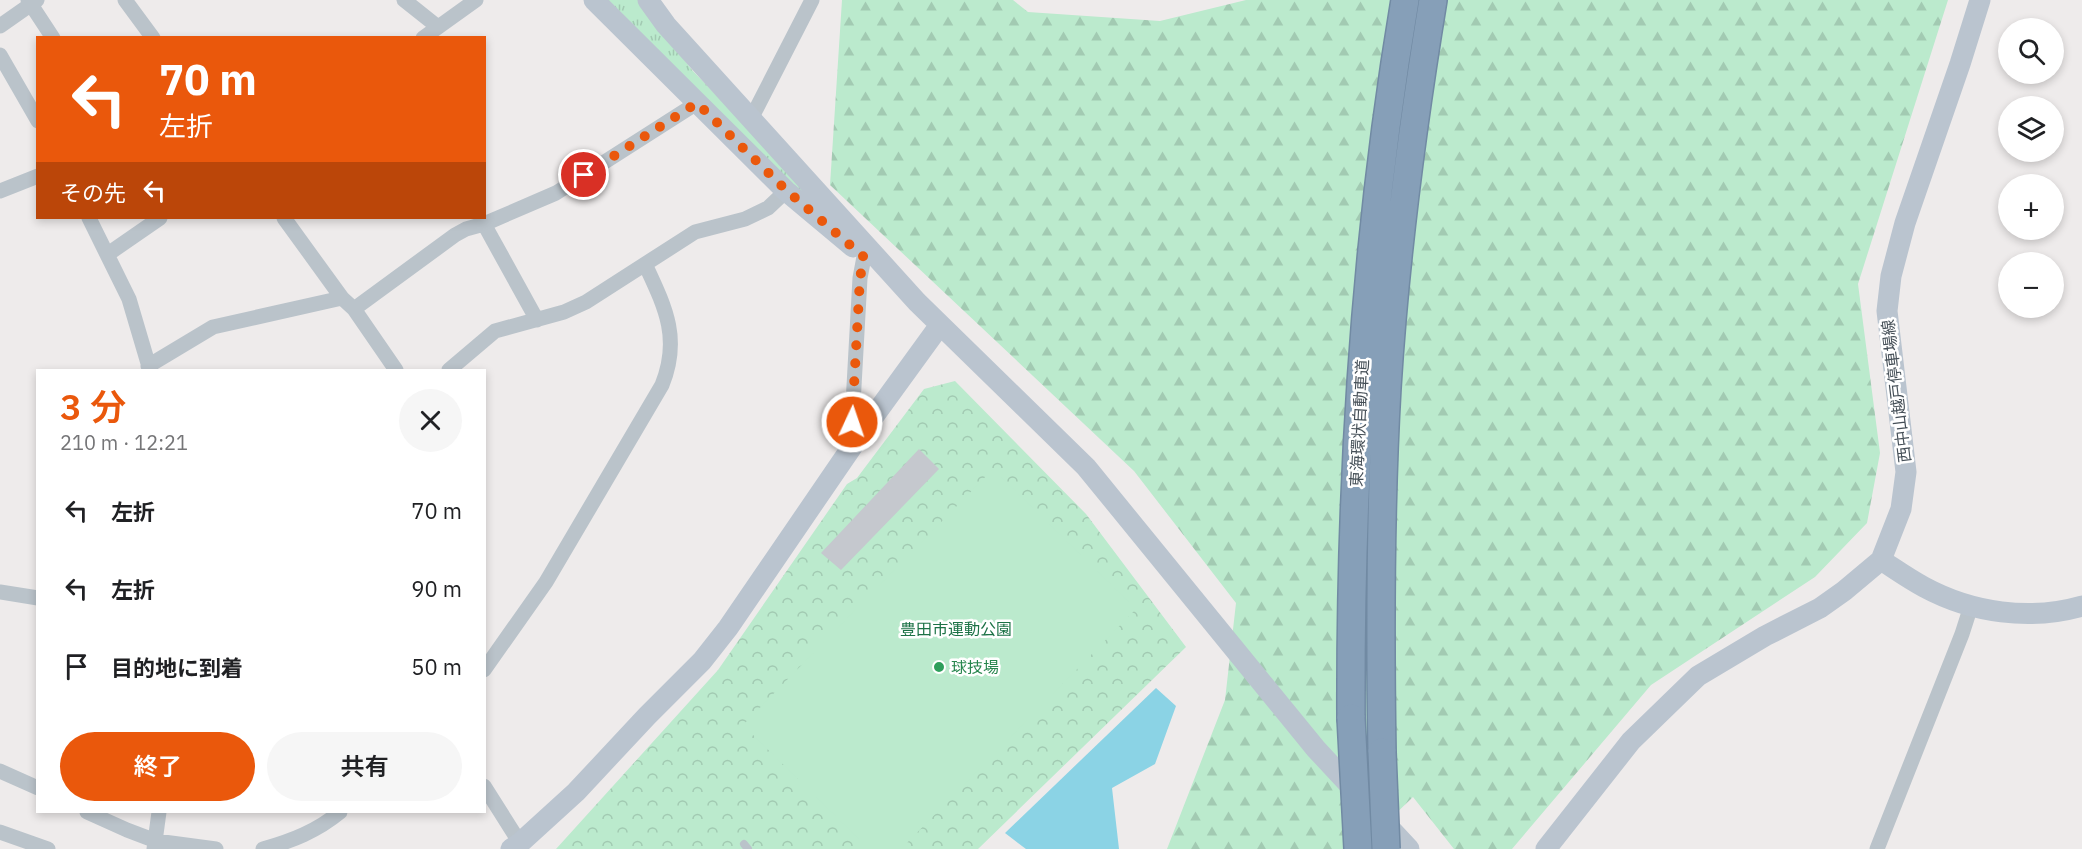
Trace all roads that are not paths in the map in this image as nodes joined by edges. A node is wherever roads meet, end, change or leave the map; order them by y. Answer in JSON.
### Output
{"nodes":[{"id":1,"x":125,"y":0,"type":"edge"},
{"id":2,"x":404,"y":0,"type":"edge"},
{"id":3,"x":476,"y":0,"type":"edge"},
{"id":4,"x":594,"y":0,"type":"edge"},
{"id":5,"x":812,"y":0,"type":"edge"},
{"id":6,"x":1405,"y":0,"type":"edge"},
{"id":7,"x":1433,"y":0,"type":"edge"},
{"id":8,"x":1980,"y":0,"type":"edge"},
{"id":9,"x":32,"y":2,"type":"edge"},
{"id":10,"x":656,"y":3,"type":"edge"},
{"id":11,"x":0,"y":26,"type":"edge"},
{"id":12,"x":438,"y":27,"type":"junction"},
{"id":13,"x":52,"y":36,"type":"edge"},
{"id":14,"x":152,"y":36,"type":"edge"},
{"id":15,"x":426,"y":36,"type":"edge"},
{"id":16,"x":0,"y":56,"type":"edge"},
{"id":17,"x":697,"y":103,"type":"junction"},
{"id":18,"x":36,"y":119,"type":"edge"},
{"id":19,"x":751,"y":119,"type":"junction"},
{"id":20,"x":36,"y":177,"type":"edge"},
{"id":21,"x":0,"y":190,"type":"edge"},
{"id":22,"x":786,"y":190,"type":"junction"},
{"id":23,"x":90,"y":219,"type":"edge"},
{"id":24,"x":159,"y":219,"type":"edge"},
{"id":25,"x":285,"y":219,"type":"edge"},
{"id":26,"x":484,"y":224,"type":"junction"},
{"id":27,"x":108,"y":254,"type":"junction"},
{"id":28,"x":864,"y":257,"type":"junction"},
{"id":29,"x":645,"y":264,"type":"junction"},
{"id":30,"x":342,"y":297,"type":"junction"},
{"id":31,"x":917,"y":302,"type":"junction"},
{"id":32,"x":354,"y":309,"type":"junction"},
{"id":33,"x":537,"y":320,"type":"junction"},
{"id":34,"x":940,"y":325,"type":"junction"},
{"id":35,"x":149,"y":368,"type":"edge"},
{"id":36,"x":395,"y":369,"type":"edge"},
{"id":37,"x":450,"y":369,"type":"edge"},
{"id":38,"x":858,"y":438,"type":"junction"},
{"id":39,"x":1881,"y":560,"type":"junction"},
{"id":40,"x":0,"y":592,"type":"edge"},
{"id":41,"x":36,"y":598,"type":"edge"},
{"id":42,"x":1971,"y":606,"type":"junction"},
{"id":43,"x":2082,"y":606,"type":"edge"},
{"id":44,"x":486,"y":667,"type":"edge"},
{"id":45,"x":0,"y":771,"type":"edge"},
{"id":46,"x":36,"y":787,"type":"edge"},
{"id":47,"x":486,"y":790,"type":"edge"},
{"id":48,"x":89,"y":813,"type":"edge"},
{"id":49,"x":159,"y":813,"type":"edge"},
{"id":50,"x":339,"y":813,"type":"edge"},
{"id":51,"x":0,"y":832,"type":"edge"},
{"id":52,"x":155,"y":845,"type":"edge"},
{"id":53,"x":518,"y":847,"type":"edge"},
{"id":54,"x":48,"y":849,"type":"edge"},
{"id":55,"x":216,"y":849,"type":"edge"},
{"id":56,"x":263,"y":849,"type":"edge"},
{"id":57,"x":1358,"y":849,"type":"edge"},
{"id":58,"x":1386,"y":849,"type":"edge"},
{"id":59,"x":1409,"y":849,"type":"edge"},
{"id":60,"x":1546,"y":849,"type":"edge"},
{"id":61,"x":1877,"y":849,"type":"edge"}],
"edges":[{"from":1,"to":14,"type":"street"},
{"from":2,"to":12,"type":"street"},
{"from":3,"to":12,"type":"street"},
{"from":4,"to":17,"type":"street"},
{"from":5,"to":19,"type":"street"},
{"from":6,"to":57,"type":"highway","name":"東海環状自動車道","bridge":true},
{"from":7,"to":58,"type":"highway","name":"東海環状自動車道","bridge":true},
{"from":8,"to":39,"type":"street","name":"西中山越戸停車場線"},
{"from":9,"to":11,"type":"street"},
{"from":9,"to":13,"type":"street"},
{"from":10,"to":19,"type":"street"},
{"from":12,"to":15,"type":"street"},
{"from":16,"to":18,"type":"street"},
{"from":17,"to":22,"type":"street"},
{"from":17,"to":26,"type":"street"},
{"from":19,"to":31,"type":"street"},
{"from":20,"to":21,"type":"street"},
{"from":22,"to":28,"type":"street"},
{"from":22,"to":29,"type":"street"},
{"from":23,"to":27,"type":"street"},
{"from":24,"to":27,"type":"street"},
{"from":25,"to":30,"type":"street"},
{"from":26,"to":32,"type":"street"},
{"from":26,"to":33,"type":"street"},
{"from":27,"to":35,"type":"street"},
{"from":28,"to":31,"type":"street"},
{"from":28,"to":38,"type":"street"},
{"from":29,"to":33,"type":"street"},
{"from":29,"to":44,"type":"street"},
{"from":30,"to":32,"type":"street"},
{"from":30,"to":35,"type":"street"},
{"from":31,"to":34,"type":"street"},
{"from":32,"to":36,"type":"street"},
{"from":33,"to":37,"type":"street"},
{"from":34,"to":38,"type":"street"},
{"from":34,"to":59,"type":"street"},
{"from":38,"to":53,"type":"street"},
{"from":39,"to":42,"type":"street"},
{"from":39,"to":60,"type":"street","name":"西中山越戸停車場線"},
{"from":40,"to":41,"type":"street"},
{"from":42,"to":43,"type":"street"},
{"from":42,"to":61,"type":"street"},
{"from":45,"to":46,"type":"street"},
{"from":47,"to":53,"type":"street"},
{"from":48,"to":52,"type":"street"},
{"from":49,"to":52,"type":"street"},
{"from":50,"to":56,"type":"street"},
{"from":51,"to":54,"type":"street"},
{"from":52,"to":55,"type":"street"}]}
